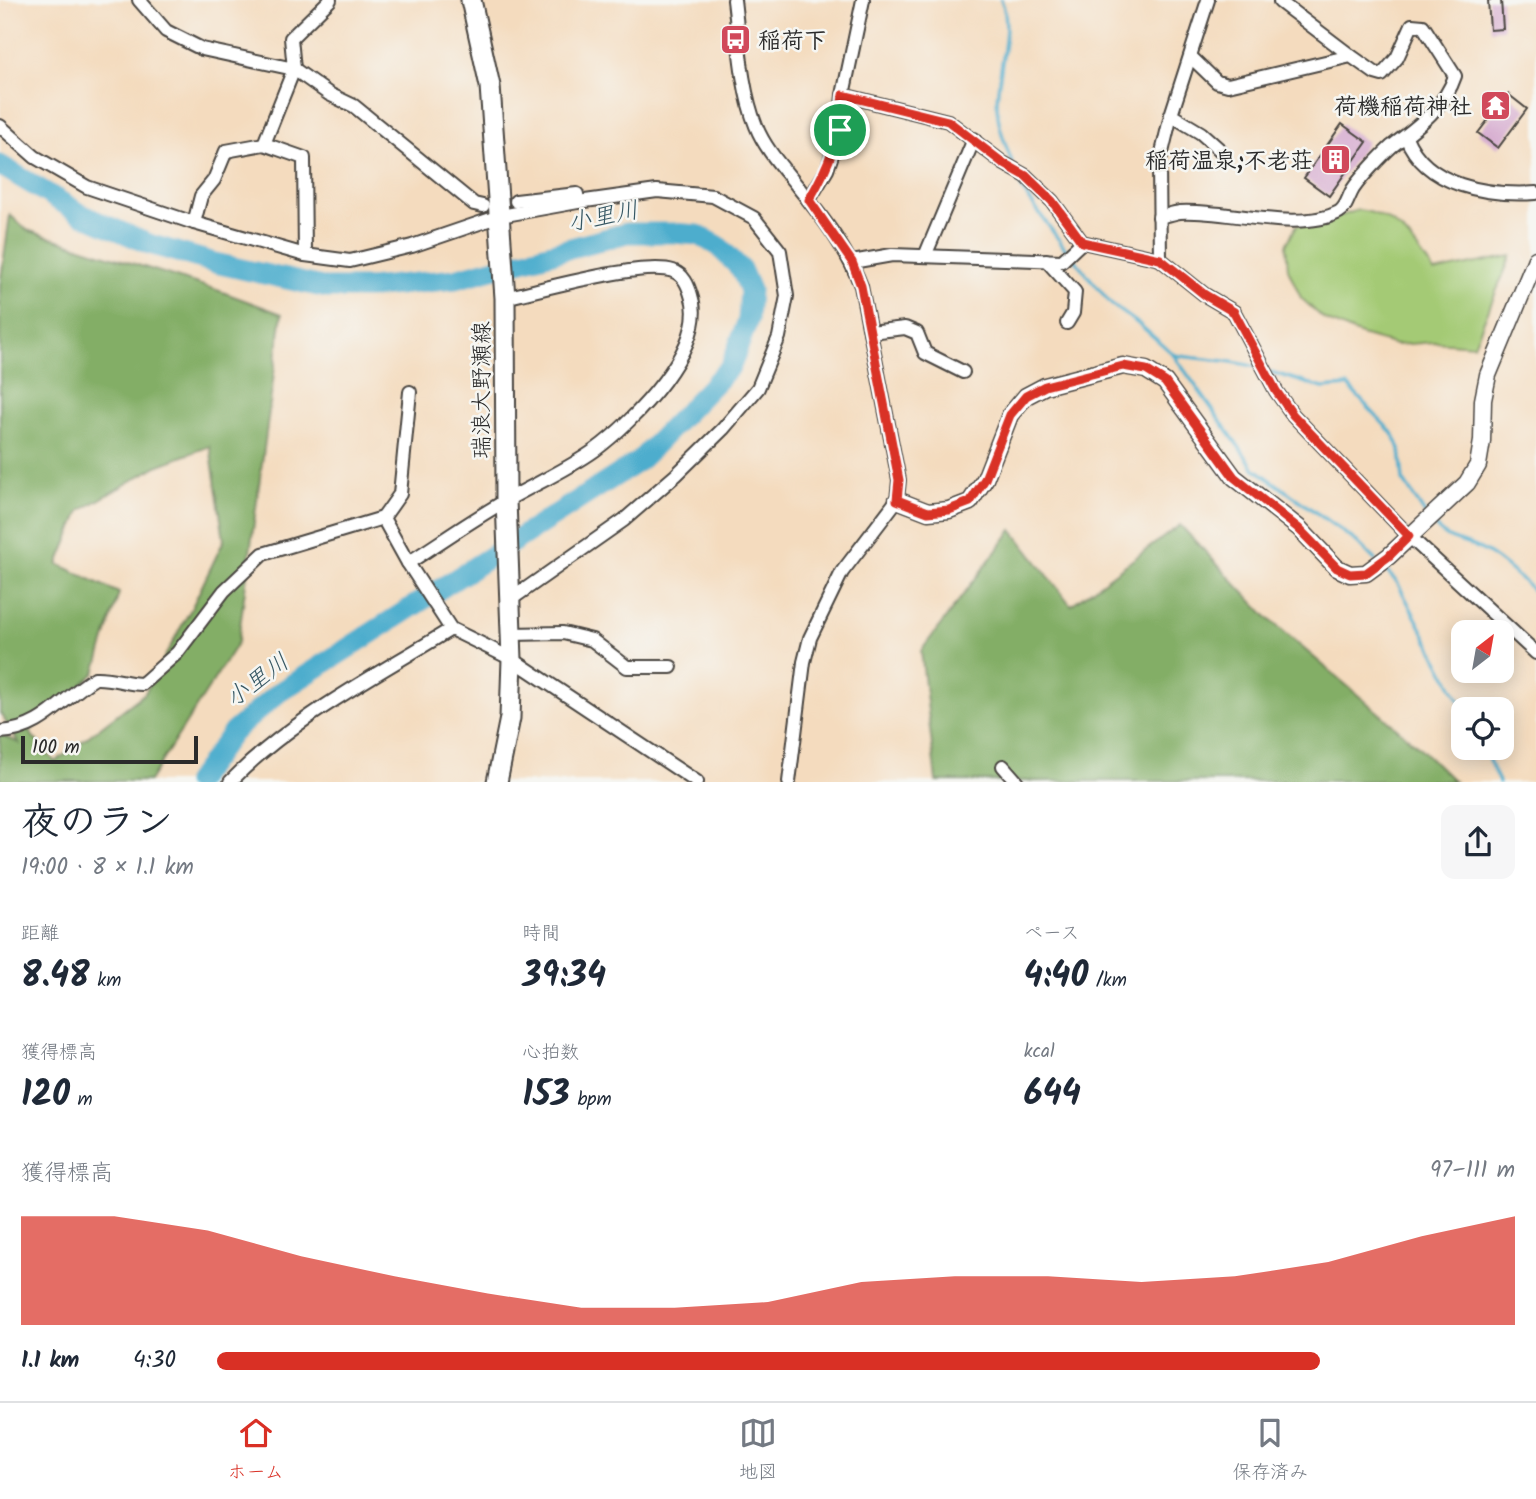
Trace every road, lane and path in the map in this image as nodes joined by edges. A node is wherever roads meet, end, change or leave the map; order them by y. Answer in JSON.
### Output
{"nodes":[{"id":1,"x":139,"y":0,"type":"edge"},
{"id":2,"x":330,"y":0,"type":"edge"},
{"id":3,"x":471,"y":0,"type":"edge"},
{"id":4,"x":734,"y":0,"type":"edge"},
{"id":5,"x":863,"y":0,"type":"edge"},
{"id":6,"x":1208,"y":0,"type":"edge"},
{"id":7,"x":1280,"y":2,"type":"dead end"},
{"id":8,"x":1351,"y":56,"type":"junction"},
{"id":9,"x":1191,"y":57,"type":"junction"},
{"id":10,"x":293,"y":69,"type":"junction"},
{"id":11,"x":843,"y":95,"type":"junction"},
{"id":12,"x":1171,"y":115,"type":"junction"},
{"id":13,"x":0,"y":126,"type":"edge"},
{"id":14,"x":1406,"y":137,"type":"junction"},
{"id":15,"x":974,"y":139,"type":"junction"},
{"id":16,"x":264,"y":144,"type":"junction"},
{"id":17,"x":1220,"y":150,"type":"dead end"},
{"id":18,"x":1536,"y":192,"type":"edge"},
{"id":19,"x":809,"y":200,"type":"junction"},
{"id":20,"x":516,"y":201,"type":"dead end"},
{"id":21,"x":578,"y":202,"type":"junction"},
{"id":22,"x":483,"y":206,"type":"dead end"},
{"id":23,"x":1159,"y":217,"type":"junction"},
{"id":24,"x":501,"y":221,"type":"junction"},
{"id":25,"x":194,"y":223,"type":"junction"},
{"id":26,"x":1082,"y":242,"type":"junction"},
{"id":27,"x":305,"y":255,"type":"junction"},
{"id":28,"x":925,"y":256,"type":"junction"},
{"id":29,"x":1160,"y":259,"type":"junction"},
{"id":30,"x":1536,"y":259,"type":"edge"},
{"id":31,"x":1046,"y":260,"type":"junction"},
{"id":32,"x":852,"y":262,"type":"junction"},
{"id":33,"x":505,"y":291,"type":"junction"},
{"id":34,"x":1067,"y":323,"type":"dead end"},
{"id":35,"x":870,"y":332,"type":"junction"},
{"id":36,"x":962,"y":372,"type":"dead end"},
{"id":37,"x":410,"y":392,"type":"dead end"},
{"id":38,"x":897,"y":500,"type":"junction"},
{"id":39,"x":506,"y":504,"type":"junction"},
{"id":40,"x":383,"y":518,"type":"junction"},
{"id":41,"x":1409,"y":536,"type":"junction"},
{"id":42,"x":408,"y":562,"type":"junction"},
{"id":43,"x":510,"y":596,"type":"junction"},
{"id":44,"x":451,"y":629,"type":"junction"},
{"id":45,"x":511,"y":634,"type":"junction"},
{"id":46,"x":1536,"y":653,"type":"edge"},
{"id":47,"x":512,"y":659,"type":"junction"},
{"id":48,"x":671,"y":667,"type":"dead end"},
{"id":49,"x":0,"y":732,"type":"edge"},
{"id":50,"x":1003,"y":766,"type":"dead end"},
{"id":51,"x":230,"y":782,"type":"edge"},
{"id":52,"x":497,"y":782,"type":"edge"},
{"id":53,"x":697,"y":782,"type":"edge"},
{"id":54,"x":789,"y":782,"type":"edge"},
{"id":55,"x":1017,"y":782,"type":"edge"}],
"edges":[{"from":1,"to":10,"type":"street"},
{"from":2,"to":10,"type":"street"},
{"from":3,"to":24,"type":"main road","name":"瑞浪大野瀬線"},
{"from":4,"to":19,"type":"street"},
{"from":5,"to":11,"type":"street"},
{"from":6,"to":9,"type":"street"},
{"from":7,"to":8,"type":"street"},
{"from":8,"to":9,"type":"street"},
{"from":8,"to":14,"type":"street"},
{"from":9,"to":12,"type":"street"},
{"from":10,"to":16,"type":"street"},
{"from":10,"to":22,"type":"street"},
{"from":11,"to":15,"type":"street"},
{"from":11,"to":19,"type":"street"},
{"from":12,"to":17,"type":"street"},
{"from":12,"to":23,"type":"street"},
{"from":13,"to":25,"type":"street"},
{"from":14,"to":18,"type":"street"},
{"from":14,"to":23,"type":"street"},
{"from":15,"to":26,"type":"street"},
{"from":15,"to":28,"type":"street"},
{"from":16,"to":25,"type":"street"},
{"from":16,"to":27,"type":"street"},
{"from":19,"to":32,"type":"street"},
{"from":20,"to":21,"type":"street"},
{"from":21,"to":24,"type":"street"},
{"from":21,"to":43,"type":"street"},
{"from":23,"to":29,"type":"street"},
{"from":24,"to":27,"type":"street"},
{"from":24,"to":33,"type":"main road","name":"瑞浪大野瀬線"},
{"from":25,"to":27,"type":"street"},
{"from":26,"to":29,"type":"street"},
{"from":26,"to":31,"type":"street"},
{"from":28,"to":31,"type":"street"},
{"from":28,"to":32,"type":"street"},
{"from":29,"to":41,"type":"street"},
{"from":30,"to":41,"type":"street"},
{"from":31,"to":34,"type":"street"},
{"from":32,"to":35,"type":"street"},
{"from":33,"to":39,"type":"main road","name":"瑞浪大野瀬線"},
{"from":33,"to":39,"type":"street"},
{"from":35,"to":36,"type":"street"},
{"from":35,"to":38,"type":"street"},
{"from":37,"to":40,"type":"street"},
{"from":38,"to":41,"type":"street"},
{"from":38,"to":54,"type":"street"},
{"from":39,"to":42,"type":"street"},
{"from":39,"to":43,"type":"main road","name":"瑞浪大野瀬線"},
{"from":40,"to":42,"type":"street"},
{"from":40,"to":49,"type":"street"},
{"from":41,"to":46,"type":"street"},
{"from":42,"to":44,"type":"street"},
{"from":43,"to":45,"type":"main road","name":"瑞浪大野瀬線"},
{"from":44,"to":47,"type":"street"},
{"from":44,"to":51,"type":"street"},
{"from":45,"to":47,"type":"main road","name":"瑞浪大野瀬線"},
{"from":45,"to":48,"type":"street"},
{"from":47,"to":52,"type":"main road","name":"瑞浪大野瀬線"},
{"from":47,"to":53,"type":"street"},
{"from":50,"to":55,"type":"street"}]}
